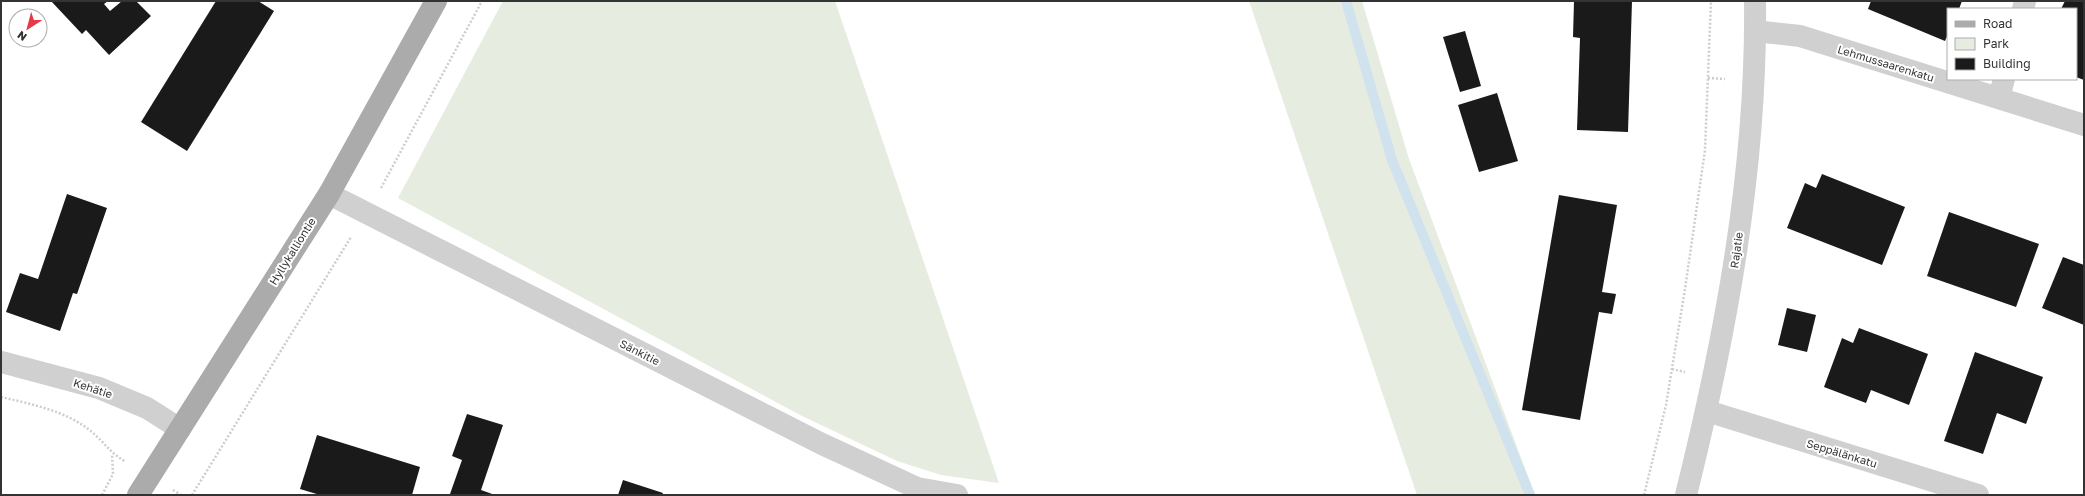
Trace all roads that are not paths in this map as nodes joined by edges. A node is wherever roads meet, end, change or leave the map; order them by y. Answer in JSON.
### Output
{"nodes":[{"id":1,"x":436,"y":1,"type":"edge"},
{"id":2,"x":1755,"y":1,"type":"edge"},
{"id":3,"x":1755,"y":31,"type":"junction"},
{"id":4,"x":1947,"y":75,"type":"edge"},
{"id":5,"x":1968,"y":80,"type":"edge"},
{"id":6,"x":2002,"y":89,"type":"edge"},
{"id":7,"x":2084,"y":125,"type":"edge"},
{"id":8,"x":329,"y":194,"type":"junction"},
{"id":9,"x":1,"y":362,"type":"edge"},
{"id":10,"x":1707,"y":411,"type":"junction"},
{"id":11,"x":180,"y":429,"type":"junction"},
{"id":12,"x":916,"y":492,"type":"edge"},
{"id":13,"x":138,"y":495,"type":"edge"},
{"id":14,"x":957,"y":495,"type":"edge"},
{"id":15,"x":1686,"y":495,"type":"edge"},
{"id":16,"x":1978,"y":495,"type":"edge"}],
"edges":[{"from":1,"to":8,"type":"main road","name":"Hyllykalliontie"},
{"from":2,"to":3,"type":"street","name":"Rajatie"},
{"from":3,"to":4,"type":"street","name":"Lehmussaarenkatu"},
{"from":3,"to":10,"type":"street","name":"Rajatie"},
{"from":5,"to":6,"type":"street","name":"Lehmussaarenkatu"},
{"from":6,"to":7,"type":"street","name":"Lehmussaarenkatu"},
{"from":8,"to":11,"type":"main road","name":"Hyllykalliontie"},
{"from":8,"to":12,"type":"street","name":"Sänkitie"},
{"from":9,"to":11,"type":"street","name":"Kehätie"},
{"from":10,"to":15,"type":"street","name":"Rajatie"},
{"from":10,"to":16,"type":"street","name":"Seppälänkatu"},
{"from":11,"to":13,"type":"main road","name":"Hyllykalliontie"},
{"from":12,"to":14,"type":"street","name":"Sänkitie"}]}
